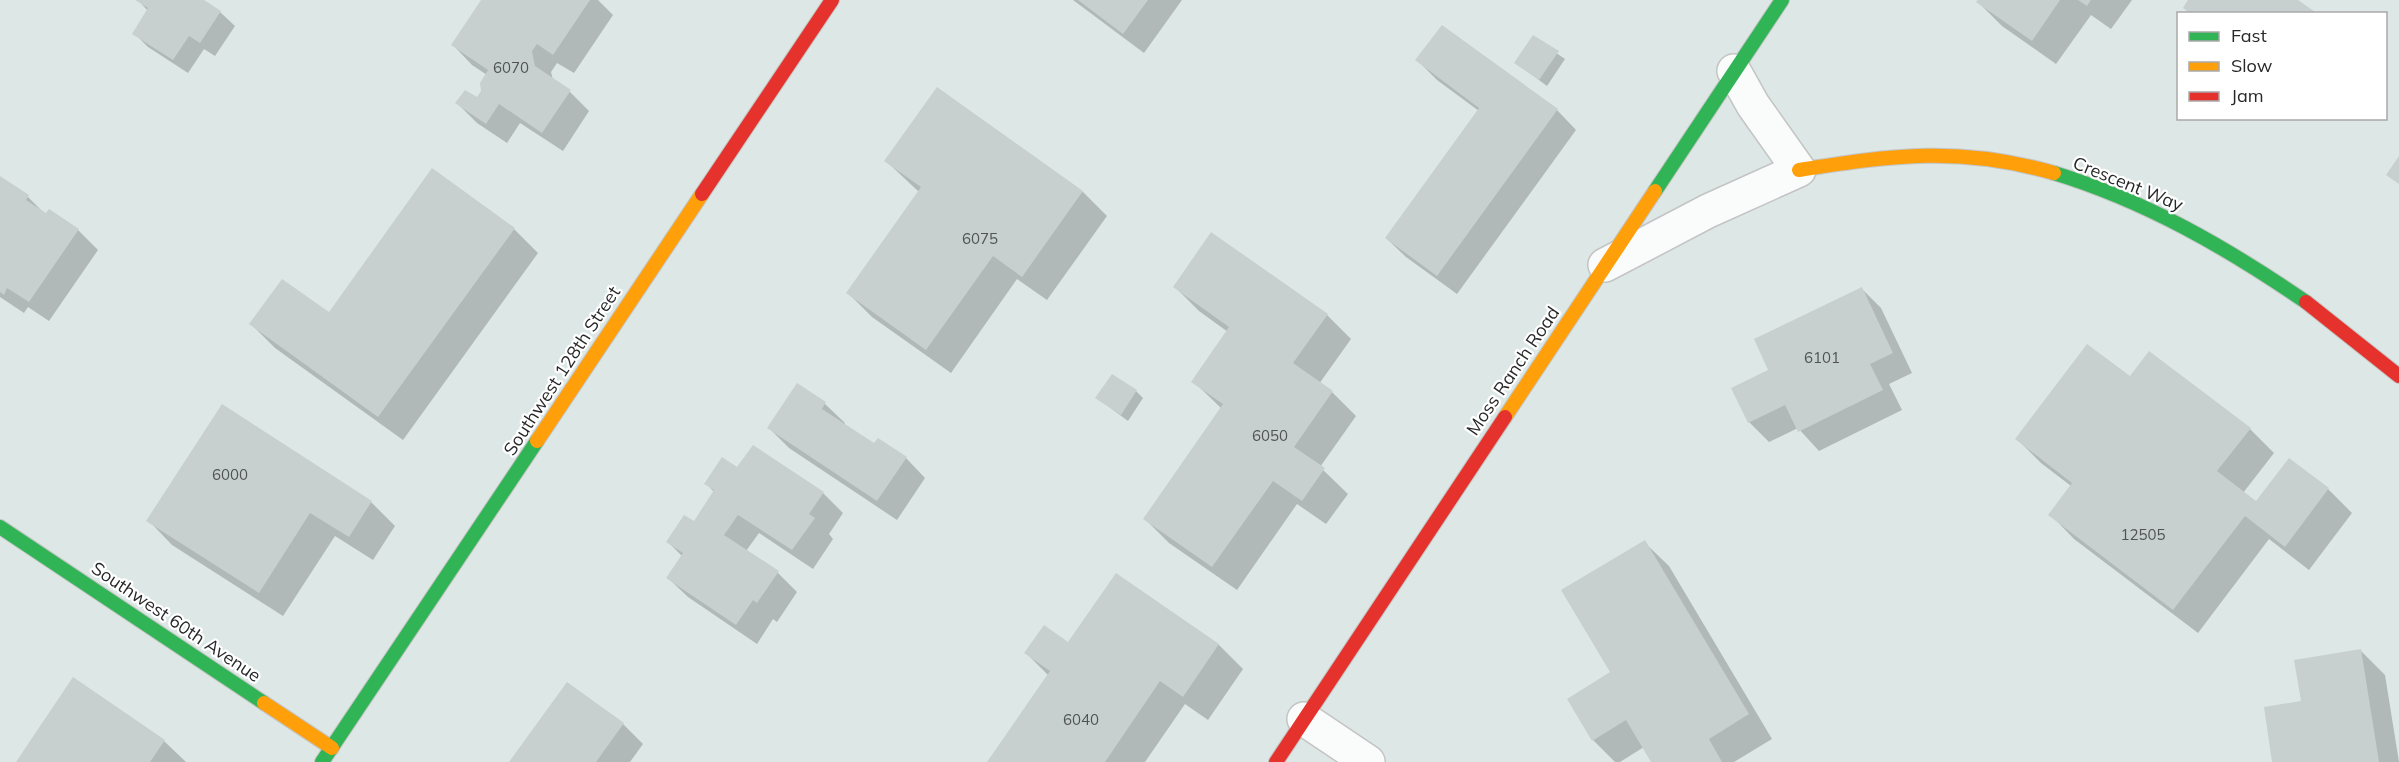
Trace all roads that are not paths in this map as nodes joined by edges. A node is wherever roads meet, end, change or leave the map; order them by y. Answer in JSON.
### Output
{"nodes":[{"id":1,"x":831,"y":0,"type":"edge"},
{"id":2,"x":1782,"y":0,"type":"edge"},
{"id":3,"x":1734,"y":71,"type":"junction"},
{"id":4,"x":1799,"y":170,"type":"junction"},
{"id":5,"x":1605,"y":265,"type":"junction"},
{"id":6,"x":2399,"y":376,"type":"edge"},
{"id":7,"x":0,"y":527,"type":"edge"},
{"id":8,"x":1304,"y":719,"type":"junction"},
{"id":9,"x":332,"y":748,"type":"junction"},
{"id":10,"x":322,"y":762,"type":"edge"},
{"id":11,"x":1276,"y":762,"type":"edge"},
{"id":12,"x":1368,"y":762,"type":"edge"}],
"edges":[{"from":1,"to":9,"type":"street","name":"Southwest 128th Street"},
{"from":2,"to":3,"type":"street","name":"Moss Ranch Road"},
{"from":3,"to":4,"type":"street"},
{"from":3,"to":5,"type":"street","name":"Moss Ranch Road"},
{"from":4,"to":5,"type":"street"},
{"from":4,"to":6,"type":"street","name":"Crescent Way"},
{"from":5,"to":8,"type":"street","name":"Moss Ranch Road"},
{"from":7,"to":9,"type":"street","name":"Southwest 60th Avenue"},
{"from":8,"to":11,"type":"street","name":"Moss Ranch Road"},
{"from":8,"to":12,"type":"street"},
{"from":9,"to":10,"type":"street","name":"Southwest 128th Street"}]}
